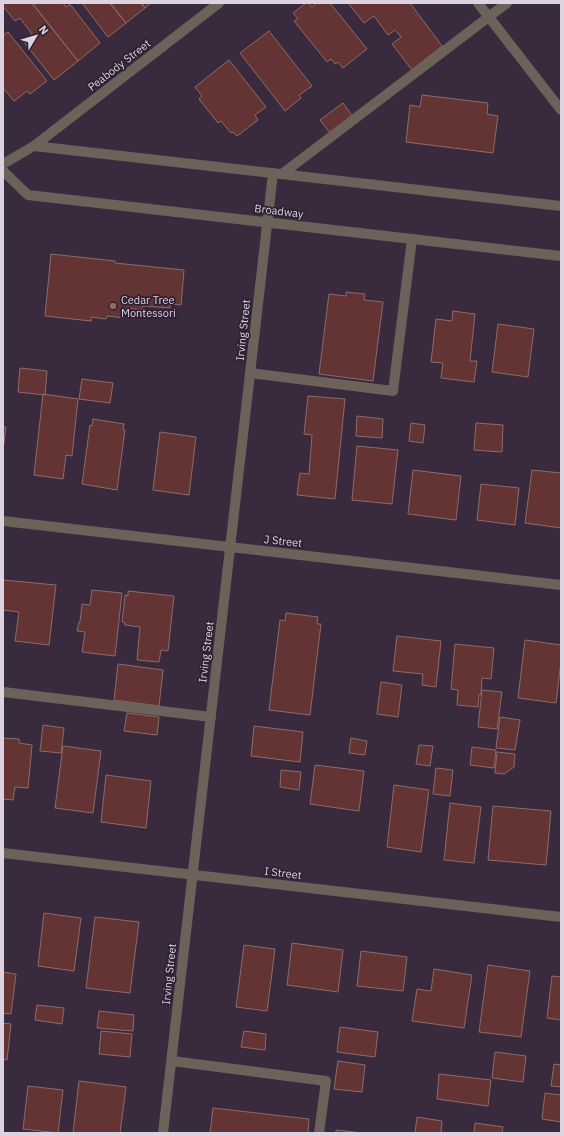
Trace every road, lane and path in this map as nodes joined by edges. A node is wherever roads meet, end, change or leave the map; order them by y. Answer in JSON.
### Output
{"nodes":[{"id":1,"x":219,"y":3,"type":"edge"},
{"id":2,"x":478,"y":3,"type":"edge"},
{"id":3,"x":507,"y":3,"type":"edge"},
{"id":4,"x":489,"y":17,"type":"junction"},
{"id":5,"x":561,"y":110,"type":"edge"},
{"id":6,"x":34,"y":146,"type":"junction"},
{"id":7,"x":3,"y":164,"type":"edge"},
{"id":8,"x":3,"y":171,"type":"edge"},
{"id":9,"x":278,"y":174,"type":"junction"},
{"id":10,"x":561,"y":206,"type":"edge"},
{"id":11,"x":268,"y":222,"type":"junction"},
{"id":12,"x":412,"y":239,"type":"junction"},
{"id":13,"x":561,"y":256,"type":"edge"},
{"id":14,"x":250,"y":373,"type":"junction"},
{"id":15,"x":3,"y":521,"type":"edge"},
{"id":16,"x":230,"y":547,"type":"junction"},
{"id":17,"x":561,"y":585,"type":"edge"},
{"id":18,"x":3,"y":692,"type":"edge"},
{"id":19,"x":211,"y":716,"type":"junction"},
{"id":20,"x":3,"y":853,"type":"edge"},
{"id":21,"x":193,"y":875,"type":"junction"},
{"id":22,"x":561,"y":917,"type":"edge"},
{"id":23,"x":172,"y":1061,"type":"junction"},
{"id":24,"x":164,"y":1133,"type":"edge"},
{"id":25,"x":319,"y":1133,"type":"edge"}],
"edges":[{"from":1,"to":6,"type":"street","name":"Peabody Street"},
{"from":2,"to":4,"type":"street"},
{"from":3,"to":4,"type":"street"},
{"from":4,"to":5,"type":"street"},
{"from":4,"to":9,"type":"street"},
{"from":6,"to":7,"type":"street"},
{"from":6,"to":9,"type":"street"},
{"from":8,"to":11,"type":"street","name":"Broadway"},
{"from":9,"to":10,"type":"street"},
{"from":9,"to":11,"type":"street","name":"Irving Street"},
{"from":11,"to":12,"type":"street","name":"Broadway"},
{"from":11,"to":14,"type":"street","name":"Irving Street"},
{"from":12,"to":13,"type":"street","name":"Broadway"},
{"from":12,"to":14,"type":"street"},
{"from":14,"to":16,"type":"street","name":"Irving Street"},
{"from":15,"to":16,"type":"street","name":"J Street"},
{"from":16,"to":17,"type":"street","name":"J Street"},
{"from":16,"to":19,"type":"street","name":"Irving Street"},
{"from":18,"to":19,"type":"street"},
{"from":19,"to":21,"type":"street","name":"Irving Street"},
{"from":20,"to":21,"type":"street","name":"I Street"},
{"from":21,"to":22,"type":"street","name":"I Street"},
{"from":21,"to":23,"type":"street","name":"Irving Street"},
{"from":23,"to":24,"type":"street","name":"Irving Street"},
{"from":23,"to":25,"type":"street"}]}
